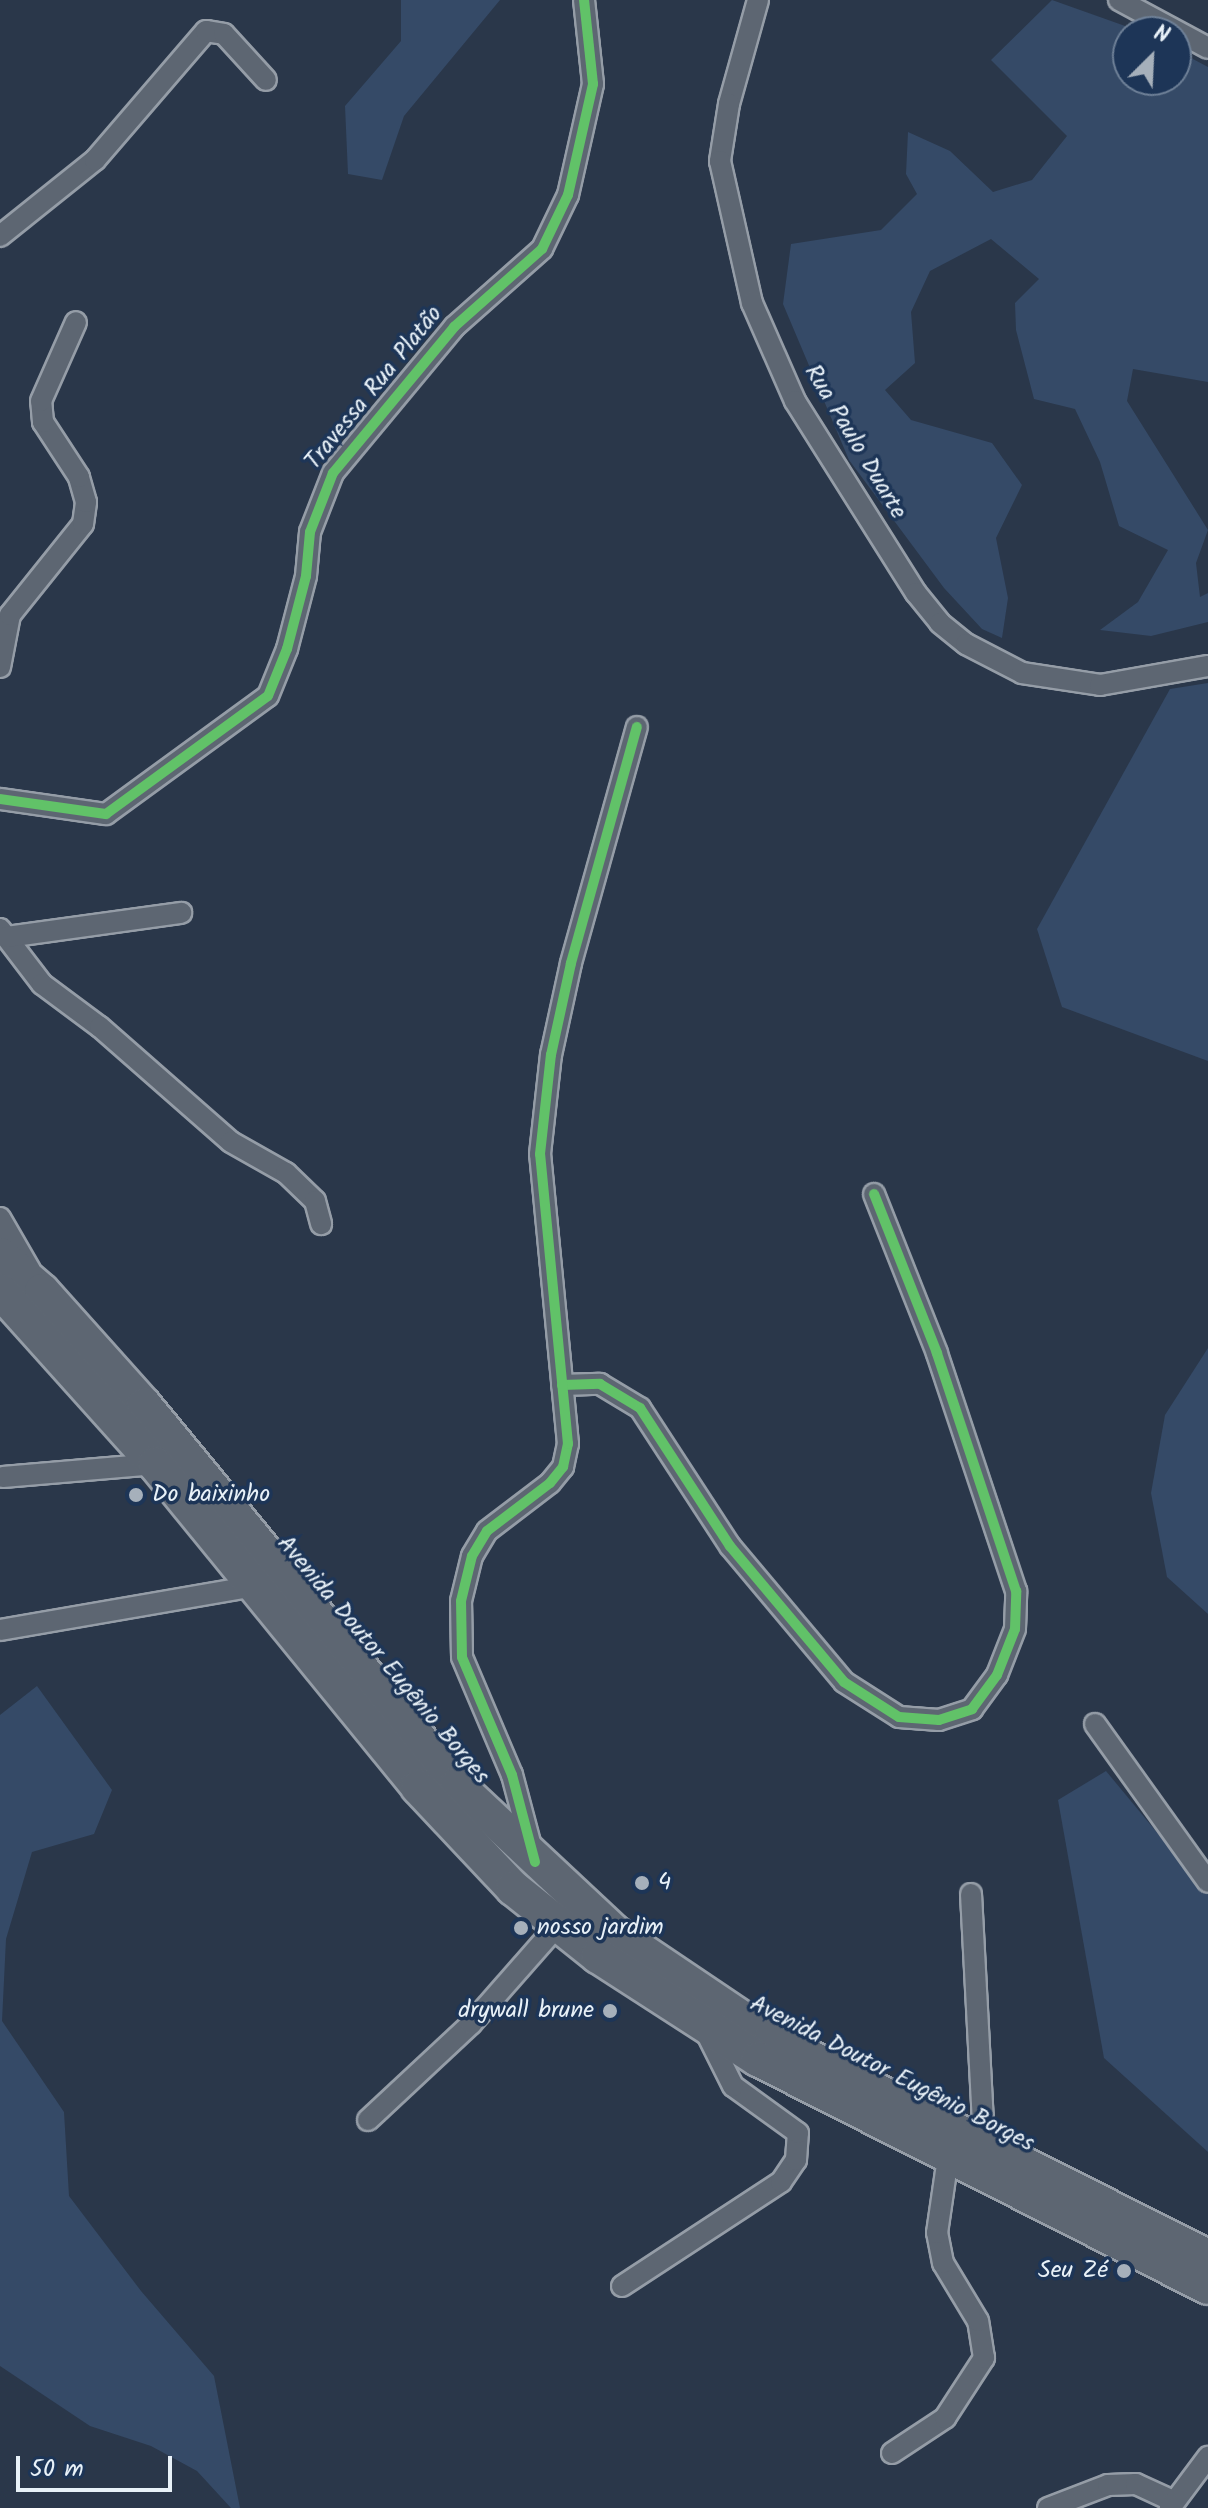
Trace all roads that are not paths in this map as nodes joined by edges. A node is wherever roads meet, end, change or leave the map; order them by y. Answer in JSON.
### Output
{"nodes":[{"id":1,"x":584,"y":0,"type":"edge"},
{"id":2,"x":758,"y":0,"type":"edge"},
{"id":3,"x":1119,"y":0,"type":"edge"},
{"id":4,"x":1208,"y":48,"type":"edge"},
{"id":5,"x":266,"y":80,"type":"dead end"},
{"id":6,"x":0,"y":236,"type":"edge"},
{"id":7,"x":76,"y":322,"type":"dead end"},
{"id":8,"x":1208,"y":666,"type":"edge"},
{"id":9,"x":0,"y":667,"type":"edge"},
{"id":10,"x":637,"y":727,"type":"dead end"},
{"id":11,"x":0,"y":799,"type":"edge"},
{"id":12,"x":181,"y":913,"type":"dead end"},
{"id":13,"x":4,"y":933,"type":"edge"},
{"id":14,"x":874,"y":1194,"type":"dead end"},
{"id":15,"x":0,"y":1218,"type":"edge"},
{"id":16,"x":321,"y":1224,"type":"dead end"},
{"id":17,"x":0,"y":1255,"type":"edge"},
{"id":18,"x":0,"y":1291,"type":"edge"},
{"id":19,"x":42,"y":1291,"type":"junction"},
{"id":20,"x":562,"y":1385,"type":"junction"},
{"id":21,"x":155,"y":1464,"type":"junction"},
{"id":22,"x":3,"y":1477,"type":"dead end"},
{"id":23,"x":254,"y":1586,"type":"junction"},
{"id":24,"x":0,"y":1630,"type":"edge"},
{"id":25,"x":1095,"y":1724,"type":"dead end"},
{"id":26,"x":535,"y":1862,"type":"junction"},
{"id":27,"x":1208,"y":1882,"type":"edge"},
{"id":28,"x":971,"y":1894,"type":"dead end"},
{"id":29,"x":559,"y":1924,"type":"junction"},
{"id":30,"x":703,"y":2026,"type":"junction"},
{"id":31,"x":368,"y":2120,"type":"dead end"},
{"id":32,"x":984,"y":2145,"type":"junction"},
{"id":33,"x":948,"y":2158,"type":"junction"},
{"id":34,"x":1208,"y":2257,"type":"edge"},
{"id":35,"x":622,"y":2286,"type":"dead end"},
{"id":36,"x":1208,"y":2287,"type":"edge"},
{"id":37,"x":892,"y":2453,"type":"dead end"},
{"id":38,"x":1208,"y":2457,"type":"edge"},
{"id":39,"x":1172,"y":2504,"type":"edge"},
{"id":40,"x":1048,"y":2508,"type":"edge"}],
"edges":[{"from":1,"to":11,"type":"street","name":"Travessa Rua Platão"},
{"from":2,"to":8,"type":"street","name":"Rua Paulo Duarte"},
{"from":3,"to":4,"type":"street"},
{"from":5,"to":6,"type":"street"},
{"from":7,"to":9,"type":"street"},
{"from":10,"to":20,"type":"street"},
{"from":12,"to":13,"type":"street"},
{"from":13,"to":16,"type":"street"},
{"from":14,"to":20,"type":"street"},
{"from":15,"to":19,"type":"street"},
{"from":17,"to":19,"type":"highway","name":"Avenida Doutor Eugênio Borges"},
{"from":18,"to":21,"type":"highway","name":"Avenida Doutor Eugênio Borges"},
{"from":19,"to":26,"type":"highway","name":"Avenida Doutor Eugênio Borges"},
{"from":20,"to":26,"type":"street"},
{"from":21,"to":22,"type":"street"},
{"from":21,"to":23,"type":"highway","name":"Avenida Doutor Eugênio Borges"},
{"from":23,"to":24,"type":"street"},
{"from":23,"to":29,"type":"highway","name":"Avenida Doutor Eugênio Borges"},
{"from":25,"to":27,"type":"street"},
{"from":26,"to":32,"type":"highway","name":"Avenida Doutor Eugênio Borges"},
{"from":28,"to":32,"type":"street"},
{"from":29,"to":30,"type":"highway","name":"Avenida Doutor Eugênio Borges"},
{"from":29,"to":31,"type":"street"},
{"from":30,"to":33,"type":"highway","name":"Avenida Doutor Eugênio Borges"},
{"from":30,"to":35,"type":"street"},
{"from":32,"to":34,"type":"highway","name":"Avenida Doutor Eugênio Borges"},
{"from":33,"to":36,"type":"highway","name":"Avenida Doutor Eugênio Borges"},
{"from":33,"to":37,"type":"street"},
{"from":38,"to":39,"type":"street"},
{"from":39,"to":40,"type":"street"}]}
